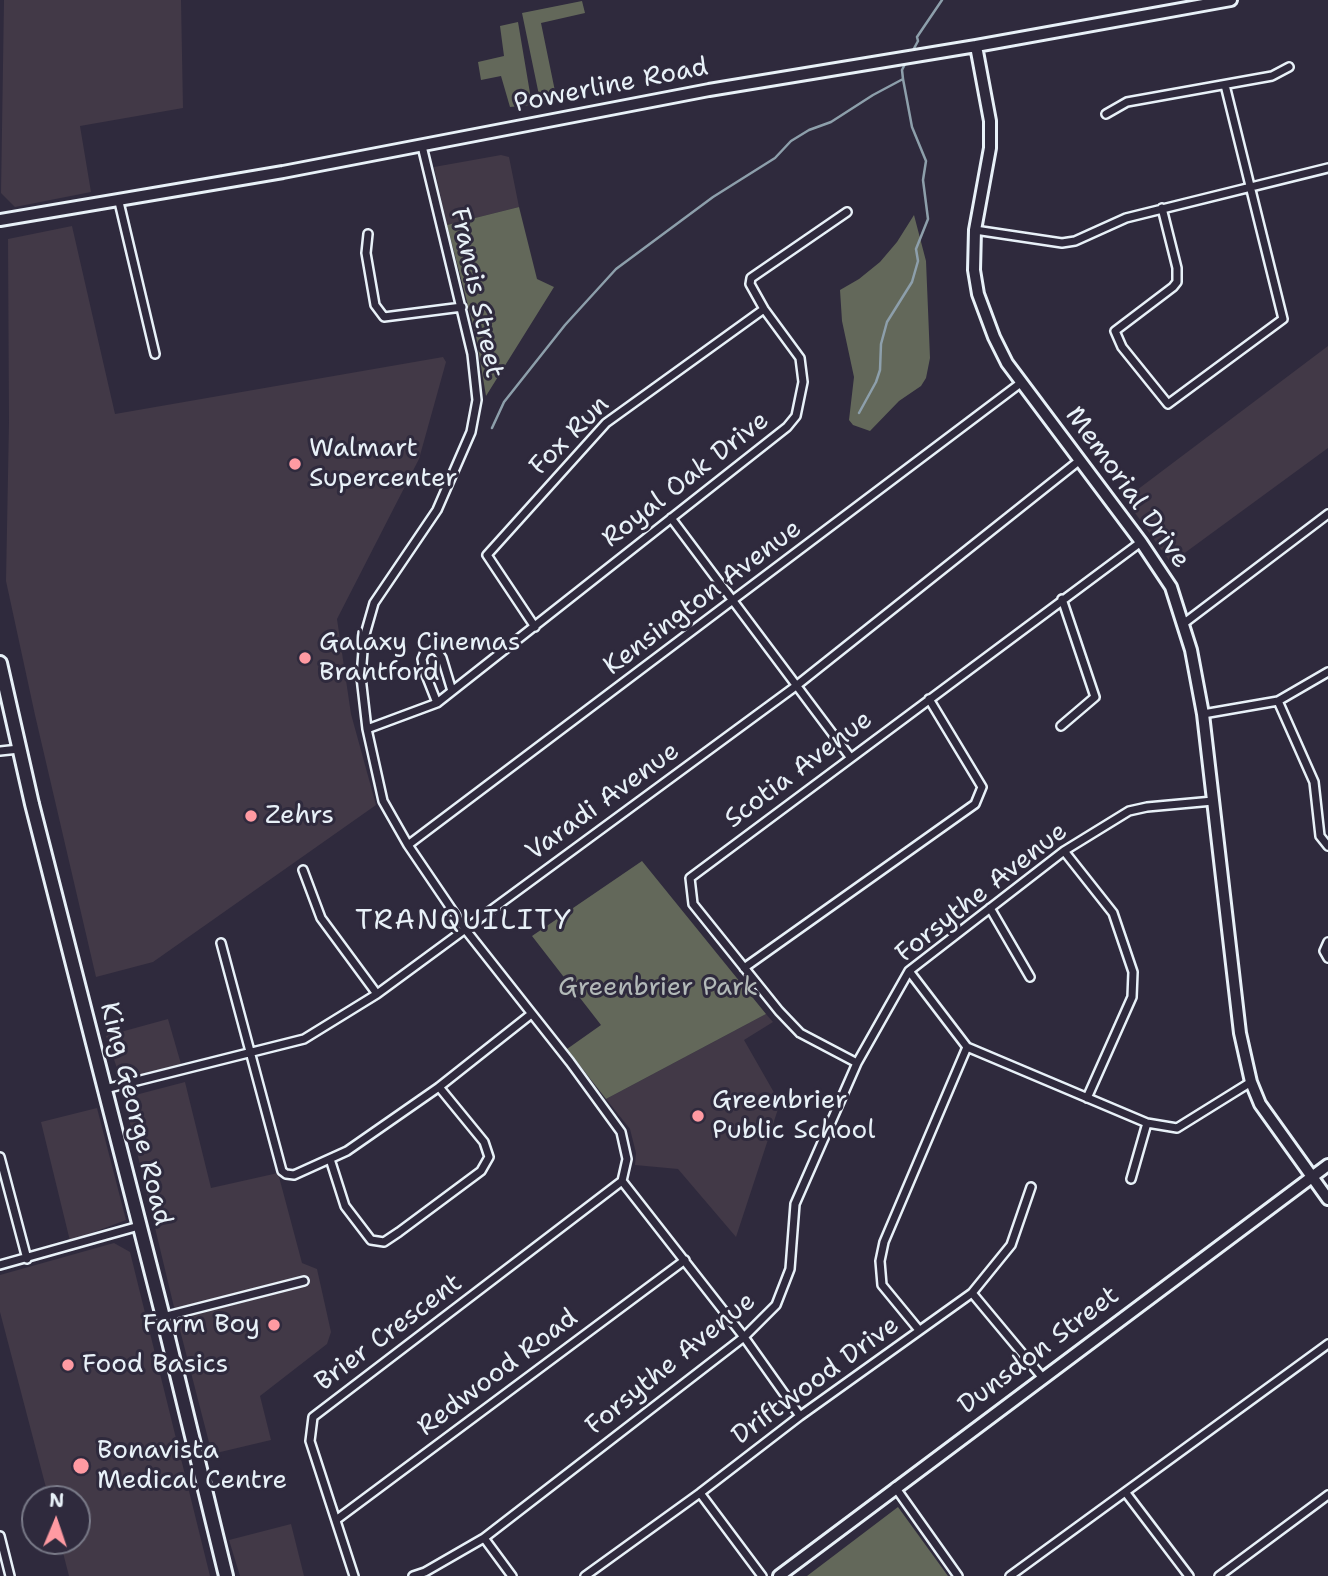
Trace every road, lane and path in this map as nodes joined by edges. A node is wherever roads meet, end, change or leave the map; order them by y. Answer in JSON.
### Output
{"nodes":[{"id":1,"x":1231,"y":0,"type":"edge"},
{"id":2,"x":976,"y":46,"type":"junction"},
{"id":3,"x":1289,"y":67,"type":"dead end"},
{"id":4,"x":1225,"y":85,"type":"junction"},
{"id":5,"x":1106,"y":114,"type":"dead end"},
{"id":6,"x":422,"y":146,"type":"junction"},
{"id":7,"x":1328,"y":168,"type":"edge"},
{"id":8,"x":1251,"y":186,"type":"junction"},
{"id":9,"x":119,"y":202,"type":"junction"},
{"id":10,"x":1162,"y":208,"type":"junction"},
{"id":11,"x":847,"y":212,"type":"dead end"},
{"id":12,"x":0,"y":220,"type":"edge"},
{"id":13,"x":975,"y":230,"type":"junction"},
{"id":14,"x":368,"y":234,"type":"dead end"},
{"id":15,"x":462,"y":307,"type":"junction"},
{"id":16,"x":764,"y":309,"type":"junction"},
{"id":17,"x":155,"y":354,"type":"dead end"},
{"id":18,"x":1022,"y":382,"type":"junction"},
{"id":19,"x":1080,"y":460,"type":"junction"},
{"id":20,"x":1328,"y":514,"type":"edge"},
{"id":21,"x":671,"y":518,"type":"junction"},
{"id":22,"x":1140,"y":542,"type":"junction"},
{"id":23,"x":1062,"y":599,"type":"junction"},
{"id":24,"x":733,"y":602,"type":"junction"},
{"id":25,"x":1183,"y":624,"type":"junction"},
{"id":26,"x":535,"y":627,"type":"junction"},
{"id":27,"x":0,"y":663,"type":"edge"},
{"id":28,"x":1328,"y":672,"type":"edge"},
{"id":29,"x":796,"y":686,"type":"junction"},
{"id":30,"x":452,"y":691,"type":"junction"},
{"id":31,"x":929,"y":699,"type":"junction"},
{"id":32,"x":1278,"y":701,"type":"junction"},
{"id":33,"x":437,"y":703,"type":"junction"},
{"id":34,"x":1203,"y":714,"type":"junction"},
{"id":35,"x":1062,"y":726,"type":"dead end"},
{"id":36,"x":367,"y":729,"type":"junction"},
{"id":37,"x":19,"y":749,"type":"junction"},
{"id":38,"x":0,"y":751,"type":"edge"},
{"id":39,"x":850,"y":757,"type":"junction"},
{"id":40,"x":1213,"y":801,"type":"junction"},
{"id":41,"x":408,"y":845,"type":"junction"},
{"id":42,"x":1328,"y":846,"type":"edge"},
{"id":43,"x":1064,"y":851,"type":"junction"},
{"id":44,"x":303,"y":870,"type":"dead end"},
{"id":45,"x":990,"y":908,"type":"junction"},
{"id":46,"x":465,"y":929,"type":"junction"},
{"id":47,"x":221,"y":943,"type":"dead end"},
{"id":48,"x":1328,"y":943,"type":"edge"},
{"id":49,"x":1328,"y":958,"type":"edge"},
{"id":50,"x":744,"y":968,"type":"junction"},
{"id":51,"x":909,"y":971,"type":"junction"},
{"id":52,"x":1030,"y":977,"type":"dead end"},
{"id":53,"x":377,"y":994,"type":"junction"},
{"id":54,"x":530,"y":1014,"type":"junction"},
{"id":55,"x":967,"y":1047,"type":"junction"},
{"id":56,"x":250,"y":1053,"type":"junction"},
{"id":57,"x":857,"y":1063,"type":"junction"},
{"id":58,"x":1251,"y":1082,"type":"junction"},
{"id":59,"x":439,"y":1087,"type":"junction"},
{"id":60,"x":105,"y":1089,"type":"junction"},
{"id":61,"x":1087,"y":1098,"type":"junction"},
{"id":62,"x":1147,"y":1123,"type":"junction"},
{"id":63,"x":330,"y":1159,"type":"junction"},
{"id":64,"x":0,"y":1160,"type":"edge"},
{"id":65,"x":1328,"y":1165,"type":"edge"},
{"id":66,"x":1312,"y":1177,"type":"junction"},
{"id":67,"x":1131,"y":1179,"type":"dead end"},
{"id":68,"x":622,"y":1181,"type":"junction"},
{"id":69,"x":1031,"y":1187,"type":"dead end"},
{"id":70,"x":1328,"y":1199,"type":"edge"},
{"id":71,"x":139,"y":1226,"type":"junction"},
{"id":72,"x":27,"y":1259,"type":"junction"},
{"id":73,"x":685,"y":1260,"type":"junction"},
{"id":74,"x":0,"y":1265,"type":"edge"},
{"id":75,"x":304,"y":1281,"type":"dead end"},
{"id":76,"x":972,"y":1293,"type":"junction"},
{"id":77,"x":163,"y":1317,"type":"junction"},
{"id":78,"x":919,"y":1330,"type":"junction"},
{"id":79,"x":744,"y":1338,"type":"junction"},
{"id":80,"x":1328,"y":1344,"type":"edge"},
{"id":81,"x":1042,"y":1377,"type":"junction"},
{"id":82,"x":800,"y":1416,"type":"junction"},
{"id":83,"x":895,"y":1487,"type":"junction"},
{"id":84,"x":700,"y":1493,"type":"junction"},
{"id":85,"x":1126,"y":1493,"type":"junction"},
{"id":86,"x":1328,"y":1495,"type":"edge"},
{"id":87,"x":336,"y":1520,"type":"junction"},
{"id":88,"x":0,"y":1536,"type":"edge"},
{"id":89,"x":484,"y":1538,"type":"junction"},
{"id":90,"x":10,"y":1576,"type":"edge"},
{"id":91,"x":226,"y":1576,"type":"edge"},
{"id":92,"x":354,"y":1576,"type":"edge"},
{"id":93,"x":413,"y":1576,"type":"edge"},
{"id":94,"x":512,"y":1576,"type":"edge"},
{"id":95,"x":586,"y":1576,"type":"edge"},
{"id":96,"x":762,"y":1576,"type":"edge"},
{"id":97,"x":779,"y":1576,"type":"edge"},
{"id":98,"x":958,"y":1576,"type":"edge"},
{"id":99,"x":1010,"y":1576,"type":"edge"},
{"id":100,"x":1189,"y":1576,"type":"edge"},
{"id":101,"x":1219,"y":1576,"type":"edge"}],
"edges":[{"from":1,"to":2,"type":"main road","name":"Powerline Road"},
{"from":2,"to":6,"type":"main road","name":"Powerline Road"},
{"from":2,"to":13,"type":"main road","name":"Memorial Drive"},
{"from":3,"to":4,"type":"street"},
{"from":4,"to":5,"type":"street"},
{"from":4,"to":8,"type":"street"},
{"from":6,"to":9,"type":"main road","name":"Powerline Road"},
{"from":6,"to":15,"type":"street","name":"Francis Street"},
{"from":7,"to":8,"type":"street"},
{"from":8,"to":10,"type":"street"},
{"from":8,"to":10,"type":"street"},
{"from":9,"to":12,"type":"main road","name":"Powerline Road"},
{"from":9,"to":17,"type":"street"},
{"from":10,"to":13,"type":"street"},
{"from":11,"to":16,"type":"street","name":"Royal Oak Drive"},
{"from":13,"to":18,"type":"main road","name":"Memorial Drive"},
{"from":14,"to":15,"type":"street"},
{"from":15,"to":36,"type":"street","name":"Francis Street"},
{"from":16,"to":21,"type":"street","name":"Royal Oak Drive"},
{"from":16,"to":26,"type":"street","name":"Fox Run"},
{"from":18,"to":19,"type":"main road","name":"Memorial Drive"},
{"from":18,"to":24,"type":"street","name":"Kensington Avenue"},
{"from":19,"to":22,"type":"main road","name":"Memorial Drive"},
{"from":19,"to":29,"type":"street","name":"Varadi Avenue"},
{"from":20,"to":25,"type":"street"},
{"from":21,"to":24,"type":"street"},
{"from":21,"to":26,"type":"street","name":"Royal Oak Drive"},
{"from":22,"to":23,"type":"street","name":"Scotia Avenue"},
{"from":22,"to":25,"type":"main road","name":"Memorial Drive"},
{"from":23,"to":31,"type":"street","name":"Scotia Avenue"},
{"from":23,"to":35,"type":"street"},
{"from":24,"to":29,"type":"street"},
{"from":24,"to":41,"type":"street","name":"Kensington Avenue"},
{"from":25,"to":34,"type":"main road","name":"Memorial Drive"},
{"from":26,"to":30,"type":"street","name":"Royal Oak Drive"},
{"from":27,"to":37,"type":"main road","name":"King George Road"},
{"from":28,"to":32,"type":"street"},
{"from":29,"to":39,"type":"street"},
{"from":29,"to":46,"type":"street","name":"Varadi Avenue"},
{"from":30,"to":33,"type":"street","name":"Royal Oak Drive"},
{"from":30,"to":33,"type":"street"},
{"from":31,"to":39,"type":"street","name":"Scotia Avenue"},
{"from":31,"to":50,"type":"street"},
{"from":32,"to":34,"type":"street"},
{"from":32,"to":42,"type":"street"},
{"from":33,"to":36,"type":"street","name":"Royal Oak Drive"},
{"from":34,"to":40,"type":"main road","name":"Memorial Drive"},
{"from":36,"to":41,"type":"street","name":"Francis Street"},
{"from":37,"to":38,"type":"street"},
{"from":37,"to":60,"type":"main road","name":"King George Road"},
{"from":39,"to":50,"type":"street","name":"Scotia Avenue"},
{"from":40,"to":43,"type":"street","name":"Forsythe Avenue"},
{"from":40,"to":58,"type":"main road","name":"Memorial Drive"},
{"from":41,"to":46,"type":"street","name":"Francis Street"},
{"from":43,"to":45,"type":"street","name":"Forsythe Avenue"},
{"from":43,"to":61,"type":"street"},
{"from":44,"to":53,"type":"street"},
{"from":45,"to":51,"type":"street","name":"Forsythe Avenue"},
{"from":45,"to":52,"type":"street"},
{"from":46,"to":53,"type":"street","name":"Varadi Avenue"},
{"from":46,"to":54,"type":"street","name":"Francis Street"},
{"from":47,"to":56,"type":"street"},
{"from":48,"to":49,"type":"street"},
{"from":50,"to":57,"type":"street","name":"Scotia Avenue"},
{"from":51,"to":55,"type":"street"},
{"from":51,"to":57,"type":"street","name":"Forsythe Avenue"},
{"from":53,"to":56,"type":"street","name":"Varadi Avenue"},
{"from":54,"to":59,"type":"street"},
{"from":54,"to":68,"type":"street","name":"Francis Street"},
{"from":55,"to":61,"type":"street"},
{"from":55,"to":78,"type":"street"},
{"from":56,"to":60,"type":"street","name":"Varadi Avenue"},
{"from":56,"to":63,"type":"street"},
{"from":57,"to":79,"type":"street","name":"Forsythe Avenue"},
{"from":58,"to":62,"type":"street"},
{"from":58,"to":66,"type":"main road","name":"Memorial Drive"},
{"from":59,"to":63,"type":"street"},
{"from":59,"to":63,"type":"street"},
{"from":60,"to":71,"type":"main road","name":"King George Road"},
{"from":61,"to":62,"type":"street"},
{"from":62,"to":67,"type":"street"},
{"from":64,"to":72,"type":"street"},
{"from":65,"to":66,"type":"main road","name":"Dunsdon Street"},
{"from":66,"to":70,"type":"main road","name":"Memorial Drive"},
{"from":66,"to":81,"type":"main road","name":"Dunsdon Street"},
{"from":68,"to":73,"type":"street"},
{"from":68,"to":87,"type":"street","name":"Brier Crescent"},
{"from":69,"to":76,"type":"street","name":"Driftwood Drive"},
{"from":71,"to":72,"type":"street"},
{"from":71,"to":77,"type":"main road","name":"King George Road"},
{"from":72,"to":74,"type":"street"},
{"from":73,"to":79,"type":"street"},
{"from":73,"to":87,"type":"street","name":"Redwood Road"},
{"from":75,"to":77,"type":"street"},
{"from":76,"to":78,"type":"street","name":"Driftwood Drive"},
{"from":76,"to":81,"type":"street"},
{"from":77,"to":91,"type":"main road","name":"King George Road"},
{"from":78,"to":82,"type":"street","name":"Driftwood Drive"},
{"from":79,"to":82,"type":"street"},
{"from":79,"to":89,"type":"street","name":"Forsythe Avenue"},
{"from":80,"to":85,"type":"street"},
{"from":81,"to":83,"type":"main road","name":"Dunsdon Street"},
{"from":82,"to":84,"type":"street","name":"Driftwood Drive"},
{"from":83,"to":97,"type":"main road","name":"Dunsdon Street"},
{"from":83,"to":98,"type":"street"},
{"from":84,"to":95,"type":"street","name":"Driftwood Drive"},
{"from":84,"to":96,"type":"street"},
{"from":85,"to":99,"type":"street"},
{"from":85,"to":100,"type":"street"},
{"from":86,"to":101,"type":"street"},
{"from":87,"to":92,"type":"street","name":"Brier Crescent"},
{"from":88,"to":90,"type":"street"},
{"from":89,"to":93,"type":"street","name":"Forsythe Avenue"},
{"from":89,"to":94,"type":"street"}]}
